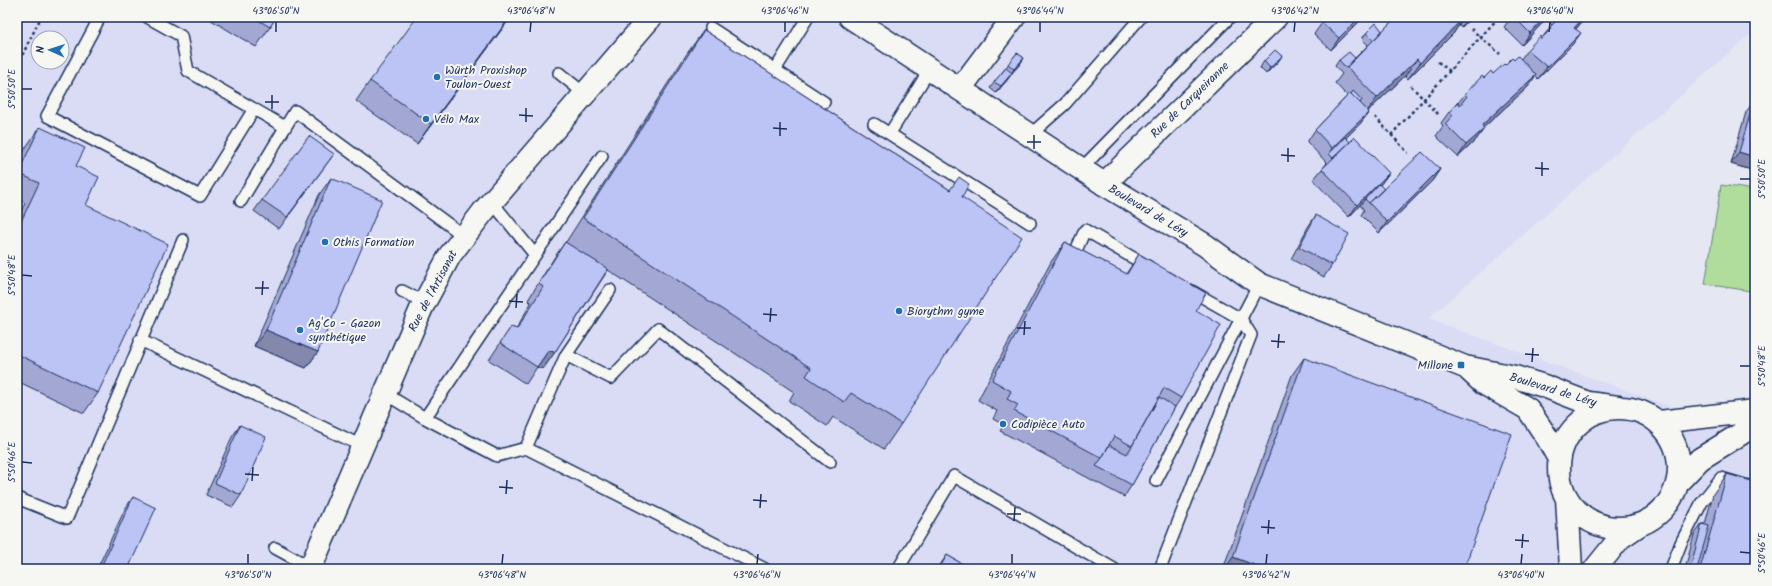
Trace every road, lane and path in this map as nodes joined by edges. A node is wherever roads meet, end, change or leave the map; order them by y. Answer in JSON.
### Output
{"nodes":[{"id":1,"x":41,"y":17,"type":"edge"},
{"id":2,"x":100,"y":17,"type":"edge"},
{"id":3,"x":147,"y":17,"type":"edge"},
{"id":4,"x":651,"y":17,"type":"edge"},
{"id":5,"x":808,"y":17,"type":"edge"},
{"id":6,"x":850,"y":17,"type":"edge"},
{"id":7,"x":1014,"y":17,"type":"edge"},
{"id":8,"x":1141,"y":17,"type":"edge"},
{"id":9,"x":1230,"y":17,"type":"edge"},
{"id":10,"x":1276,"y":17,"type":"edge"},
{"id":11,"x":1499,"y":17,"type":"edge"},
{"id":12,"x":711,"y":28,"type":"dead end"},
{"id":13,"x":1471,"y":29,"type":"dead end"},
{"id":14,"x":1481,"y":37,"type":"junction"},
{"id":15,"x":1500,"y":54,"type":"dead end"},
{"id":16,"x":1438,"y":62,"type":"edge"},
{"id":17,"x":17,"y":66,"type":"edge"},
{"id":18,"x":930,"y":69,"type":"junction"},
{"id":19,"x":775,"y":70,"type":"junction"},
{"id":20,"x":1450,"y":71,"type":"junction"},
{"id":21,"x":559,"y":73,"type":"dead end"},
{"id":22,"x":1412,"y":86,"type":"dead end"},
{"id":23,"x":960,"y":89,"type":"junction"},
{"id":24,"x":585,"y":94,"type":"junction"},
{"id":25,"x":1424,"y":99,"type":"junction"},
{"id":26,"x":824,"y":102,"type":"dead end"},
{"id":27,"x":254,"y":109,"type":"junction"},
{"id":28,"x":1439,"y":114,"type":"dead end"},
{"id":29,"x":1375,"y":116,"type":"edge"},
{"id":30,"x":874,"y":124,"type":"dead end"},
{"id":31,"x":285,"y":127,"type":"junction"},
{"id":32,"x":890,"y":133,"type":"junction"},
{"id":33,"x":1030,"y":135,"type":"junction"},
{"id":34,"x":1391,"y":135,"type":"junction"},
{"id":35,"x":1408,"y":152,"type":"dead end"},
{"id":36,"x":602,"y":156,"type":"dead end"},
{"id":37,"x":1081,"y":169,"type":"junction"},
{"id":38,"x":1104,"y":184,"type":"junction"},
{"id":39,"x":240,"y":200,"type":"dead end"},
{"id":40,"x":492,"y":202,"type":"junction"},
{"id":41,"x":1030,"y":223,"type":"dead end"},
{"id":42,"x":464,"y":236,"type":"junction"},
{"id":43,"x":183,"y":240,"type":"dead end"},
{"id":44,"x":1075,"y":253,"type":"edge"},
{"id":45,"x":535,"y":255,"type":"junction"},
{"id":46,"x":1159,"y":273,"type":"edge"},
{"id":47,"x":1180,"y":284,"type":"edge"},
{"id":48,"x":1260,"y":284,"type":"junction"},
{"id":49,"x":610,"y":290,"type":"dead end"},
{"id":50,"x":402,"y":291,"type":"dead end"},
{"id":51,"x":424,"y":302,"type":"junction"},
{"id":52,"x":1241,"y":319,"type":"junction"},
{"id":53,"x":140,"y":340,"type":"junction"},
{"id":54,"x":566,"y":355,"type":"junction"},
{"id":55,"x":1465,"y":367,"type":"junction"},
{"id":56,"x":384,"y":394,"type":"junction"},
{"id":57,"x":1618,"y":407,"type":"junction"},
{"id":58,"x":1755,"y":411,"type":"edge"},
{"id":59,"x":425,"y":418,"type":"junction"},
{"id":60,"x":1659,"y":422,"type":"junction"},
{"id":61,"x":1755,"y":425,"type":"edge"},
{"id":62,"x":362,"y":446,"type":"junction"},
{"id":63,"x":526,"y":448,"type":"junction"},
{"id":64,"x":1559,"y":459,"type":"junction"},
{"id":65,"x":830,"y":462,"type":"dead end"},
{"id":66,"x":1156,"y":481,"type":"dead end"},
{"id":67,"x":1679,"y":481,"type":"junction"},
{"id":68,"x":1755,"y":488,"type":"edge"},
{"id":69,"x":17,"y":498,"type":"edge"},
{"id":70,"x":1567,"y":498,"type":"junction"},
{"id":71,"x":1639,"y":525,"type":"junction"},
{"id":72,"x":275,"y":548,"type":"dead end"},
{"id":73,"x":310,"y":568,"type":"edge"},
{"id":74,"x":765,"y":569,"type":"edge"},
{"id":75,"x":898,"y":569,"type":"edge"},
{"id":76,"x":1114,"y":569,"type":"edge"},
{"id":77,"x":1160,"y":569,"type":"edge"},
{"id":78,"x":1571,"y":569,"type":"edge"},
{"id":79,"x":1596,"y":569,"type":"edge"},
{"id":80,"x":1671,"y":569,"type":"edge"}],
"edges":[{"from":1,"to":17,"type":"path"},
{"from":2,"to":27,"type":"lane"},
{"from":3,"to":27,"type":"lane"},
{"from":4,"to":24,"type":"street","name":"Rue de l'Artisanat"},
{"from":5,"to":19,"type":"lane"},
{"from":6,"to":18,"type":"street","name":"Boulevard de Léry"},
{"from":7,"to":23,"type":"street"},
{"from":8,"to":33,"type":"lane"},
{"from":9,"to":37,"type":"lane"},
{"from":10,"to":38,"type":"street","name":"Rue de Carqueiranne"},
{"from":11,"to":14,"type":"path"},
{"from":12,"to":19,"type":"lane"},
{"from":13,"to":14,"type":"path"},
{"from":14,"to":15,"type":"path"},
{"from":14,"to":20,"type":"path"},
{"from":16,"to":20,"type":"path"},
{"from":18,"to":23,"type":"street","name":"Boulevard de Léry"},
{"from":18,"to":32,"type":"lane"},
{"from":19,"to":26,"type":"lane"},
{"from":20,"to":25,"type":"path"},
{"from":21,"to":24,"type":"lane"},
{"from":22,"to":25,"type":"path"},
{"from":23,"to":33,"type":"street","name":"Boulevard de Léry"},
{"from":24,"to":40,"type":"street","name":"Rue de l'Artisanat"},
{"from":25,"to":28,"type":"path"},
{"from":25,"to":34,"type":"path"},
{"from":27,"to":31,"type":"lane"},
{"from":29,"to":34,"type":"path"},
{"from":30,"to":32,"type":"lane"},
{"from":31,"to":39,"type":"lane"},
{"from":31,"to":42,"type":"lane"},
{"from":32,"to":41,"type":"lane"},
{"from":33,"to":37,"type":"street","name":"Boulevard de Léry"},
{"from":34,"to":35,"type":"path"},
{"from":36,"to":45,"type":"lane"},
{"from":37,"to":38,"type":"street","name":"Boulevard de Léry"},
{"from":38,"to":48,"type":"street","name":"Boulevard de Léry"},
{"from":40,"to":42,"type":"street","name":"Rue de l'Artisanat"},
{"from":40,"to":45,"type":"lane"},
{"from":42,"to":51,"type":"street","name":"Rue de l'Artisanat"},
{"from":43,"to":53,"type":"lane"},
{"from":44,"to":46,"type":"lane"},
{"from":45,"to":59,"type":"lane"},
{"from":47,"to":52,"type":"lane"},
{"from":48,"to":52,"type":"lane"},
{"from":48,"to":55,"type":"street","name":"Boulevard de Léry"},
{"from":49,"to":54,"type":"lane"},
{"from":50,"to":51,"type":"lane"},
{"from":51,"to":56,"type":"street","name":"Rue de l'Artisanat"},
{"from":52,"to":66,"type":"lane"},
{"from":52,"to":77,"type":"lane"},
{"from":53,"to":62,"type":"lane"},
{"from":53,"to":69,"type":"lane"},
{"from":54,"to":63,"type":"lane"},
{"from":54,"to":65,"type":"lane"},
{"from":55,"to":57,"type":"street","name":"Boulevard de Léry"},
{"from":55,"to":64,"type":"street","name":"Boulevard de Léry"},
{"from":56,"to":59,"type":"lane"},
{"from":56,"to":62,"type":"street","name":"Rue de l'Artisanat"},
{"from":57,"to":60,"type":"street"},
{"from":57,"to":64,"type":"street"},
{"from":58,"to":60,"type":"street"},
{"from":59,"to":63,"type":"lane"},
{"from":60,"to":67,"type":"street"},
{"from":61,"to":67,"type":"street"},
{"from":62,"to":73,"type":"street","name":"Rue de l'Artisanat"},
{"from":63,"to":74,"type":"lane"},
{"from":64,"to":70,"type":"street"},
{"from":67,"to":71,"type":"street"},
{"from":68,"to":80,"type":"lane"},
{"from":70,"to":71,"type":"street"},
{"from":70,"to":78,"type":"street"},
{"from":71,"to":79,"type":"street"},
{"from":72,"to":73,"type":"lane"},
{"from":75,"to":76,"type":"lane"}]}
